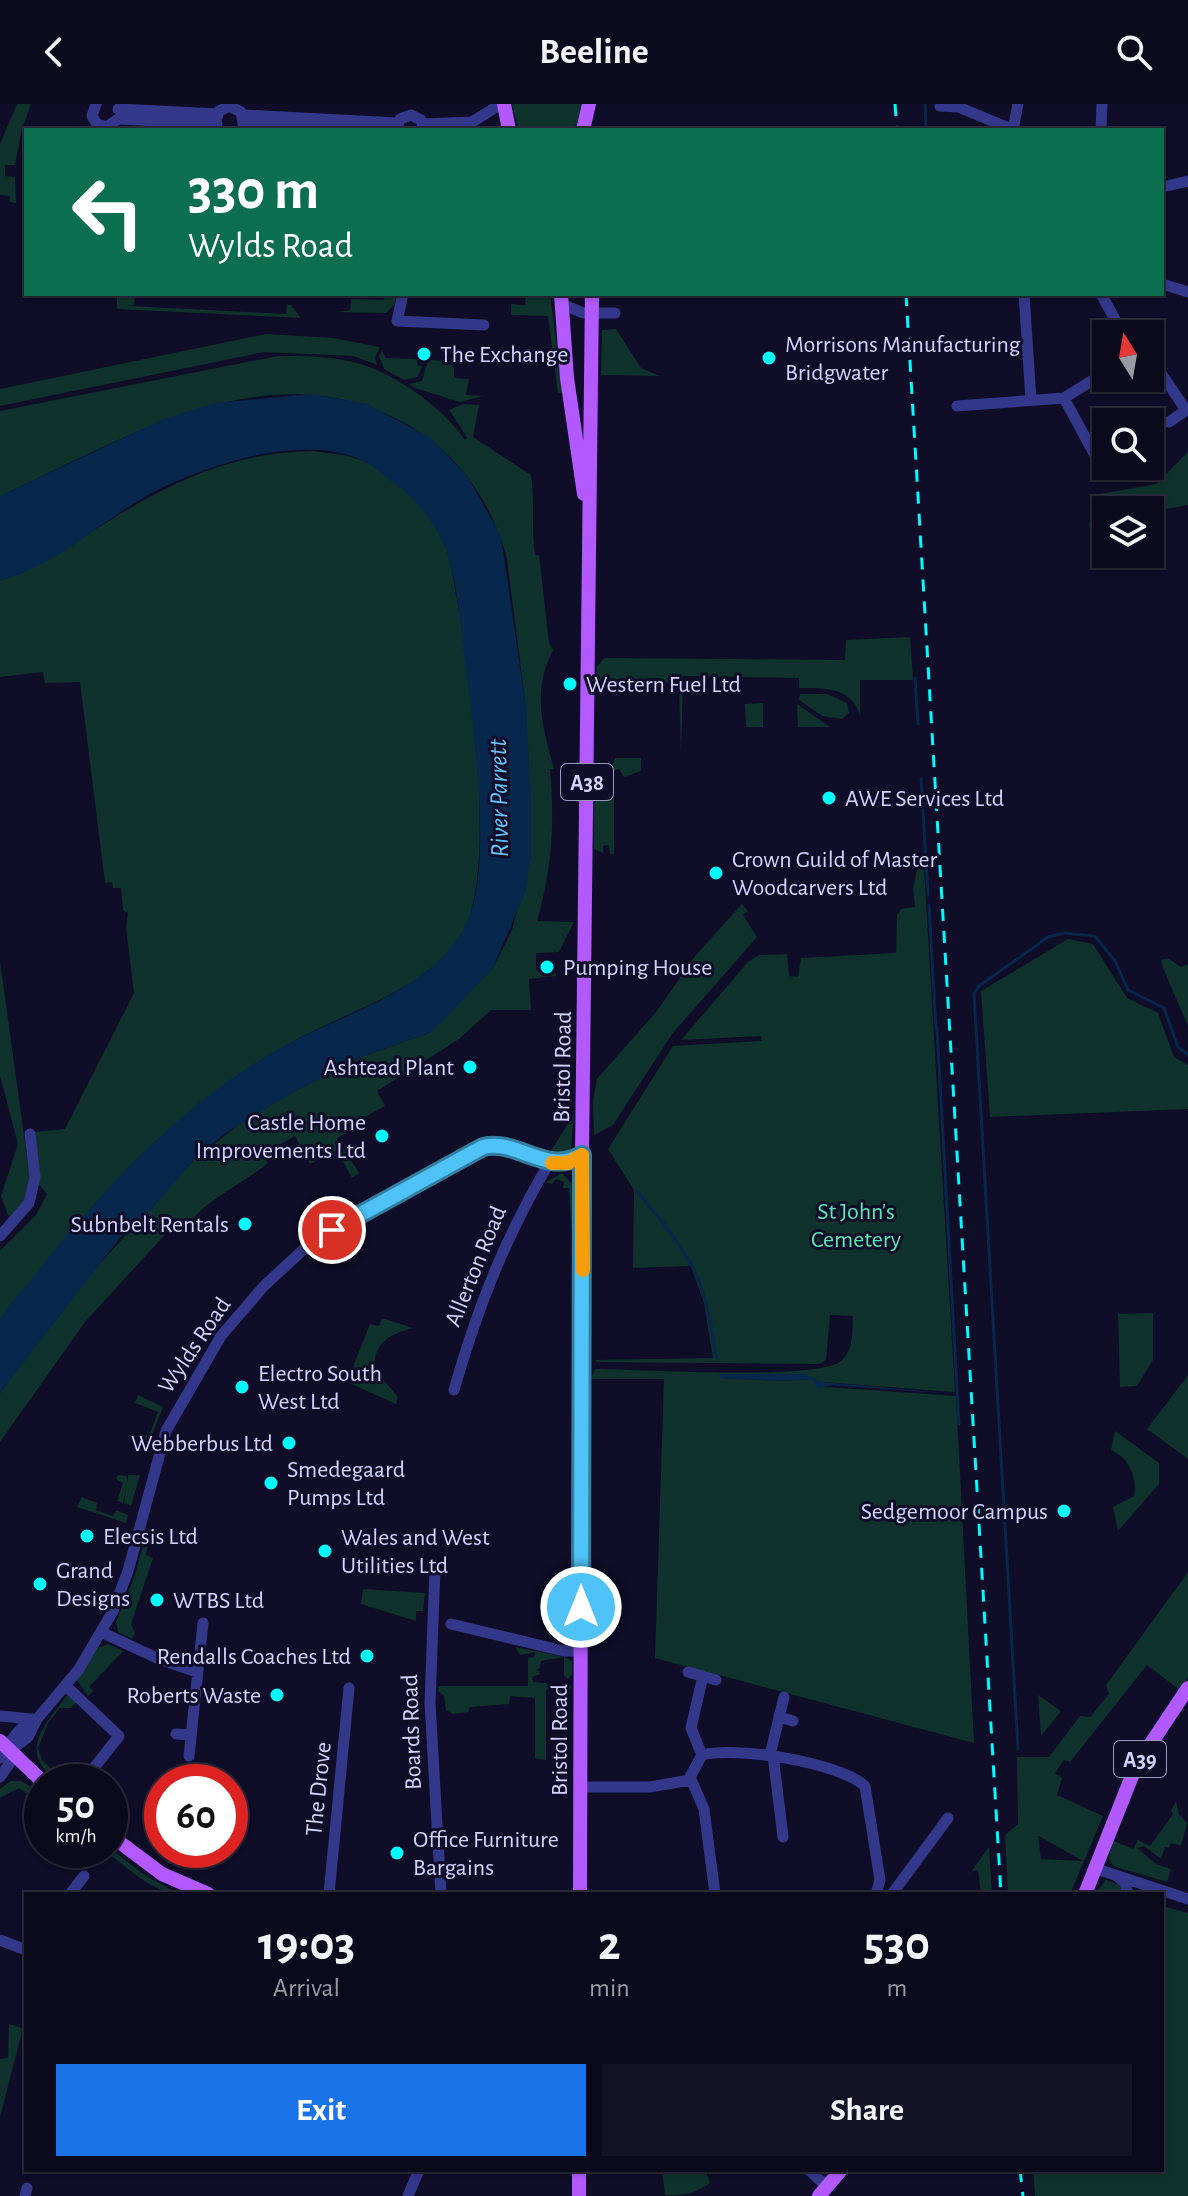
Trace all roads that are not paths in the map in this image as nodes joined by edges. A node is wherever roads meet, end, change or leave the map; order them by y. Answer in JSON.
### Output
{"nodes":[{"id":1,"x":96,"y":104,"type":"edge"},
{"id":2,"x":502,"y":104,"type":"edge"},
{"id":3,"x":589,"y":104,"type":"edge"},
{"id":4,"x":1018,"y":104,"type":"edge"},
{"id":5,"x":1102,"y":104,"type":"edge"},
{"id":6,"x":229,"y":105,"type":"edge"},
{"id":7,"x":940,"y":109,"type":"edge"},
{"id":8,"x":117,"y":111,"type":"edge"},
{"id":9,"x":218,"y":123,"type":"edge"},
{"id":10,"x":241,"y":124,"type":"edge"},
{"id":11,"x":397,"y":126,"type":"edge"},
{"id":12,"x":423,"y":127,"type":"edge"},
{"id":13,"x":309,"y":128,"type":"edge"},
{"id":14,"x":508,"y":128,"type":"edge"},
{"id":15,"x":583,"y":128,"type":"edge"},
{"id":16,"x":1009,"y":128,"type":"edge"},
{"id":17,"x":1014,"y":128,"type":"edge"},
{"id":18,"x":1101,"y":128,"type":"edge"},
{"id":19,"x":1188,"y":181,"type":"edge"},
{"id":20,"x":1164,"y":187,"type":"edge"},
{"id":21,"x":1164,"y":285,"type":"edge"},
{"id":22,"x":1188,"y":292,"type":"edge"},
{"id":23,"x":403,"y":296,"type":"edge"},
{"id":24,"x":592,"y":296,"type":"edge"},
{"id":25,"x":1024,"y":296,"type":"edge"},
{"id":26,"x":1102,"y":296,"type":"edge"},
{"id":27,"x":562,"y":299,"type":"edge"},
{"id":28,"x":594,"y":313,"type":"junction"},
{"id":29,"x":615,"y":313,"type":"dead end"},
{"id":30,"x":1115,"y":320,"type":"edge"},
{"id":31,"x":484,"y":325,"type":"dead end"},
{"id":32,"x":1164,"y":377,"type":"edge"},
{"id":33,"x":1092,"y":381,"type":"edge"},
{"id":34,"x":1064,"y":398,"type":"junction"},
{"id":35,"x":1031,"y":400,"type":"junction"},
{"id":36,"x":957,"y":406,"type":"dead end"},
{"id":37,"x":1187,"y":410,"type":"edge"},
{"id":38,"x":1169,"y":422,"type":"dead end"},
{"id":39,"x":1092,"y":450,"type":"edge"},
{"id":40,"x":589,"y":530,"type":"junction"},
{"id":41,"x":30,"y":1134,"type":"dead end"},
{"id":42,"x":582,"y":1155,"type":"junction"},
{"id":43,"x":549,"y":1163,"type":"junction"},
{"id":44,"x":0,"y":1236,"type":"edge"},
{"id":45,"x":454,"y":1390,"type":"dead end"},
{"id":46,"x":435,"y":1568,"type":"dead end"},
{"id":47,"x":203,"y":1623,"type":"dead end"},
{"id":48,"x":451,"y":1624,"type":"dead end"},
{"id":49,"x":101,"y":1632,"type":"junction"},
{"id":50,"x":581,"y":1651,"type":"junction"},
{"id":51,"x":197,"y":1672,"type":"junction"},
{"id":52,"x":688,"y":1672,"type":"dead end"},
{"id":53,"x":703,"y":1676,"type":"junction"},
{"id":54,"x":716,"y":1680,"type":"dead end"},
{"id":55,"x":66,"y":1686,"type":"junction"},
{"id":56,"x":349,"y":1688,"type":"dead end"},
{"id":57,"x":1188,"y":1688,"type":"edge"},
{"id":58,"x":784,"y":1697,"type":"dead end"},
{"id":59,"x":0,"y":1716,"type":"edge"},
{"id":60,"x":779,"y":1717,"type":"junction"},
{"id":61,"x":37,"y":1719,"type":"junction"},
{"id":62,"x":793,"y":1721,"type":"dead end"},
{"id":63,"x":176,"y":1734,"type":"dead end"},
{"id":64,"x":190,"y":1735,"type":"junction"},
{"id":65,"x":2,"y":1750,"type":"edge"},
{"id":66,"x":702,"y":1755,"type":"junction"},
{"id":67,"x":772,"y":1755,"type":"junction"},
{"id":68,"x":189,"y":1756,"type":"dead end"},
{"id":69,"x":97,"y":1764,"type":"edge"},
{"id":70,"x":24,"y":1767,"type":"edge"},
{"id":71,"x":0,"y":1777,"type":"edge"},
{"id":72,"x":690,"y":1780,"type":"junction"},
{"id":73,"x":581,"y":1787,"type":"junction"},
{"id":74,"x":948,"y":1818,"type":"dead end"},
{"id":75,"x":783,"y":1837,"type":"dead end"},
{"id":76,"x":128,"y":1848,"type":"edge"},
{"id":77,"x":1094,"y":1868,"type":"junction"},
{"id":78,"x":1113,"y":1874,"type":"junction"},
{"id":79,"x":84,"y":1876,"type":"dead end"},
{"id":80,"x":1155,"y":1888,"type":"junction"},
{"id":81,"x":74,"y":1892,"type":"edge"},
{"id":82,"x":203,"y":1892,"type":"edge"},
{"id":83,"x":329,"y":1892,"type":"edge"},
{"id":84,"x":441,"y":1892,"type":"edge"},
{"id":85,"x":580,"y":1892,"type":"edge"},
{"id":86,"x":715,"y":1892,"type":"edge"},
{"id":87,"x":877,"y":1892,"type":"edge"},
{"id":88,"x":893,"y":1892,"type":"edge"},
{"id":89,"x":1086,"y":1892,"type":"edge"},
{"id":90,"x":1130,"y":1892,"type":"edge"},
{"id":91,"x":1139,"y":1892,"type":"edge"},
{"id":92,"x":1188,"y":1899,"type":"edge"},
{"id":93,"x":0,"y":1940,"type":"edge"},
{"id":94,"x":24,"y":1949,"type":"edge"},
{"id":95,"x":418,"y":2172,"type":"edge"},
{"id":96,"x":579,"y":2172,"type":"edge"},
{"id":97,"x":408,"y":2196,"type":"edge"},
{"id":98,"x":579,"y":2196,"type":"edge"}],
"edges":[{"from":1,"to":8,"type":"street"},
{"from":2,"to":12,"type":"street"},
{"from":2,"to":14,"type":"main road"},
{"from":3,"to":15,"type":"main road"},
{"from":4,"to":17,"type":"street"},
{"from":5,"to":18,"type":"street"},
{"from":6,"to":9,"type":"street"},
{"from":6,"to":10,"type":"street"},
{"from":7,"to":16,"type":"street"},
{"from":8,"to":9,"type":"street"},
{"from":10,"to":11,"type":"street"},
{"from":10,"to":13,"type":"street"},
{"from":11,"to":12,"type":"street"},
{"from":19,"to":20,"type":"street"},
{"from":21,"to":22,"type":"street"},
{"from":23,"to":31,"type":"street"},
{"from":24,"to":28,"type":"main road","name":"Bristol Road","number":"A38"},
{"from":25,"to":35,"type":"street"},
{"from":26,"to":30,"type":"street"},
{"from":27,"to":28,"type":"street"},
{"from":27,"to":40,"type":"main road","name":"Bristol Road","number":"A38"},
{"from":28,"to":29,"type":"street"},
{"from":28,"to":40,"type":"main road","name":"Bristol Road","number":"A38"},
{"from":32,"to":37,"type":"street"},
{"from":33,"to":34,"type":"street"},
{"from":34,"to":35,"type":"street"},
{"from":34,"to":39,"type":"street"},
{"from":35,"to":36,"type":"street"},
{"from":37,"to":38,"type":"street"},
{"from":40,"to":42,"type":"main road","name":"Bristol Road","number":"A38"},
{"from":41,"to":44,"type":"street"},
{"from":42,"to":43,"type":"street"},
{"from":42,"to":50,"type":"main road","name":"Bristol Road","number":"A38"},
{"from":43,"to":45,"type":"street","name":"Allerton Road"},
{"from":43,"to":49,"type":"street","name":"Wylds Road"},
{"from":46,"to":84,"type":"street","name":"Boards Road"},
{"from":47,"to":51,"type":"street"},
{"from":48,"to":50,"type":"street"},
{"from":49,"to":51,"type":"street"},
{"from":49,"to":55,"type":"street","name":"Wylds Road"},
{"from":50,"to":73,"type":"main road","name":"Bristol Road","number":"A38"},
{"from":51,"to":64,"type":"street"},
{"from":52,"to":53,"type":"street"},
{"from":53,"to":54,"type":"street"},
{"from":53,"to":66,"type":"street"},
{"from":55,"to":61,"type":"street","name":"Wylds Road"},
{"from":55,"to":69,"type":"street"},
{"from":56,"to":83,"type":"street","name":"The Drove"},
{"from":57,"to":77,"type":"main road","number":"A39"},
{"from":58,"to":60,"type":"street"},
{"from":59,"to":61,"type":"street"},
{"from":60,"to":62,"type":"street"},
{"from":60,"to":67,"type":"street"},
{"from":61,"to":65,"type":"street","name":"Wylds Road"},
{"from":63,"to":64,"type":"street"},
{"from":64,"to":68,"type":"street"},
{"from":65,"to":70,"type":"main road"},
{"from":65,"to":71,"type":"street"},
{"from":66,"to":67,"type":"street"},
{"from":66,"to":72,"type":"street"},
{"from":67,"to":75,"type":"street"},
{"from":67,"to":87,"type":"street"},
{"from":72,"to":73,"type":"street"},
{"from":72,"to":86,"type":"street"},
{"from":73,"to":85,"type":"main road","name":"Bristol Road","number":"A38"},
{"from":74,"to":88,"type":"street"},
{"from":76,"to":82,"type":"main road"},
{"from":77,"to":78,"type":"street"},
{"from":77,"to":89,"type":"main road","number":"A39"},
{"from":78,"to":80,"type":"street"},
{"from":78,"to":90,"type":"street"},
{"from":79,"to":81,"type":"street"},
{"from":80,"to":91,"type":"street"},
{"from":80,"to":92,"type":"street"},
{"from":93,"to":94,"type":"street"},
{"from":95,"to":97,"type":"street"},
{"from":96,"to":98,"type":"main road"}]}
